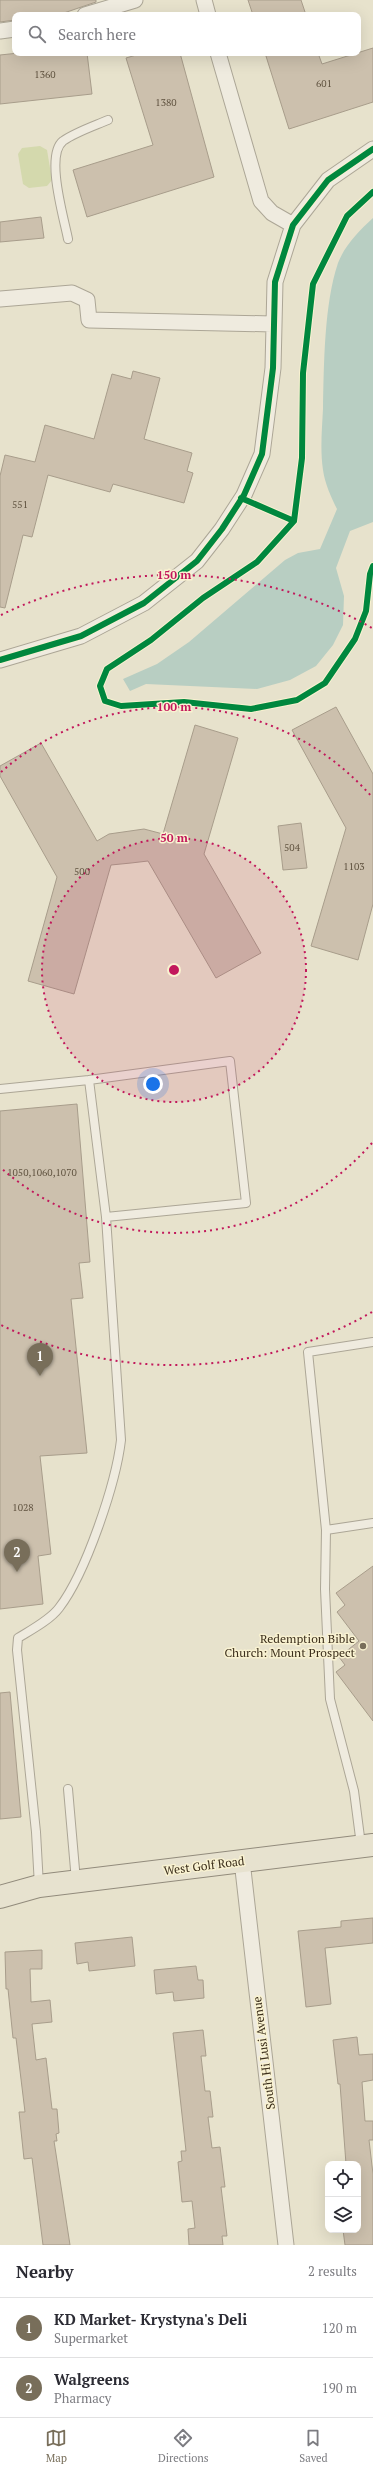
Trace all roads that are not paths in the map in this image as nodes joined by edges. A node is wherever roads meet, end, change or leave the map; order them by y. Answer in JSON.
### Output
{"nodes":[{"id":1,"x":135,"y":0,"type":"edge"},
{"id":2,"x":204,"y":0,"type":"edge"},
{"id":3,"x":95,"y":12,"type":"edge"},
{"id":4,"x":207,"y":12,"type":"edge"},
{"id":5,"x":12,"y":29,"type":"edge"},
{"id":6,"x":0,"y":31,"type":"edge"},
{"id":7,"x":219,"y":56,"type":"edge"},
{"id":8,"x":108,"y":120,"type":"dead end"},
{"id":9,"x":373,"y":149,"type":"edge"},
{"id":10,"x":293,"y":225,"type":"junction"},
{"id":11,"x":68,"y":239,"type":"dead end"},
{"id":12,"x":0,"y":299,"type":"edge"},
{"id":13,"x":272,"y":324,"type":"junction"},
{"id":14,"x":0,"y":660,"type":"edge"},
{"id":15,"x":89,"y":1080,"type":"junction"},
{"id":16,"x":0,"y":1089,"type":"edge"},
{"id":17,"x":106,"y":1217,"type":"junction"},
{"id":18,"x":373,"y":1342,"type":"edge"},
{"id":19,"x":373,"y":1523,"type":"edge"},
{"id":20,"x":326,"y":1530,"type":"junction"},
{"id":21,"x":68,"y":1789,"type":"dead end"},
{"id":22,"x":367,"y":1845,"type":"edge"},
{"id":23,"x":242,"y":1861,"type":"junction"},
{"id":24,"x":76,"y":1882,"type":"junction"},
{"id":25,"x":0,"y":1885,"type":"edge"},
{"id":26,"x":37,"y":1887,"type":"junction"},
{"id":27,"x":0,"y":1897,"type":"edge"},
{"id":28,"x":286,"y":2245,"type":"edge"}],
"edges":[{"from":1,"to":3,"type":"street"},
{"from":2,"to":4,"type":"street"},
{"from":5,"to":6,"type":"street"},
{"from":7,"to":10,"type":"street"},
{"from":8,"to":11,"type":"lane"},
{"from":9,"to":10,"type":"street"},
{"from":10,"to":13,"type":"street"},
{"from":12,"to":13,"type":"street"},
{"from":13,"to":14,"type":"street"},
{"from":15,"to":16,"type":"lane"},
{"from":15,"to":17,"type":"lane"},
{"from":15,"to":17,"type":"lane"},
{"from":17,"to":26,"type":"lane"},
{"from":18,"to":20,"type":"lane"},
{"from":19,"to":20,"type":"lane"},
{"from":20,"to":22,"type":"lane"},
{"from":21,"to":24,"type":"lane"},
{"from":22,"to":23,"type":"main road","name":"West Golf Road"},
{"from":23,"to":24,"type":"main road","name":"West Golf Road"},
{"from":23,"to":28,"type":"street","name":"South Hi Lusi Avenue"},
{"from":24,"to":26,"type":"main road","name":"West Golf Road"},
{"from":25,"to":26,"type":"main road","name":"West Golf Road"},
{"from":26,"to":27,"type":"main road","name":"West Golf Road"}]}
